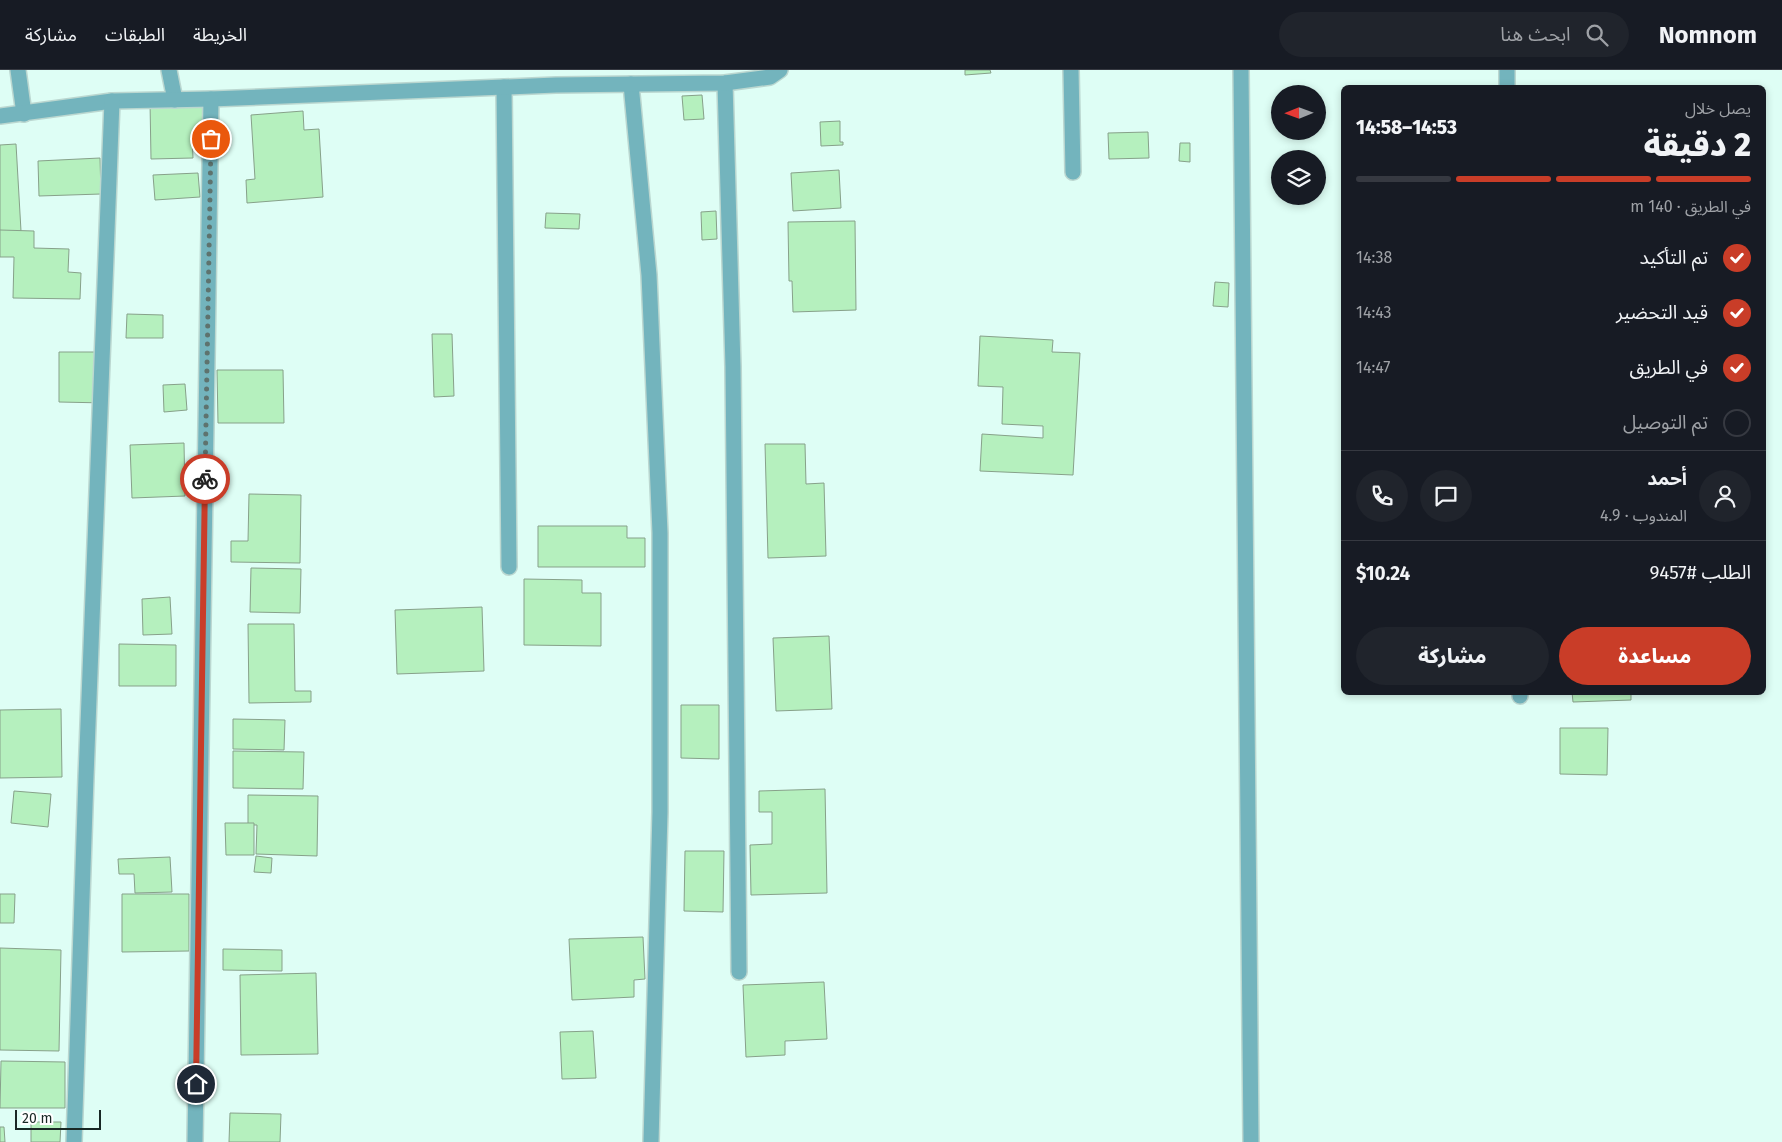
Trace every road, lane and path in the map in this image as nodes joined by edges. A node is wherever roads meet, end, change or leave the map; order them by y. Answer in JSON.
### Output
{"nodes":[{"id":1,"x":18,"y":70,"type":"edge"},
{"id":2,"x":169,"y":70,"type":"edge"},
{"id":3,"x":780,"y":70,"type":"edge"},
{"id":4,"x":1071,"y":70,"type":"edge"},
{"id":5,"x":1240,"y":70,"type":"edge"},
{"id":6,"x":1507,"y":70,"type":"edge"},
{"id":7,"x":725,"y":83,"type":"junction"},
{"id":8,"x":631,"y":84,"type":"junction"},
{"id":9,"x":1507,"y":85,"type":"edge"},
{"id":10,"x":504,"y":87,"type":"junction"},
{"id":11,"x":211,"y":99,"type":"junction"},
{"id":12,"x":175,"y":100,"type":"junction"},
{"id":13,"x":112,"y":101,"type":"junction"},
{"id":14,"x":24,"y":114,"type":"junction"},
{"id":15,"x":0,"y":116,"type":"edge"},
{"id":16,"x":1073,"y":172,"type":"dead end"},
{"id":17,"x":509,"y":567,"type":"dead end"},
{"id":18,"x":739,"y":972,"type":"dead end"},
{"id":19,"x":74,"y":1142,"type":"edge"},
{"id":20,"x":195,"y":1142,"type":"edge"},
{"id":21,"x":651,"y":1142,"type":"edge"},
{"id":22,"x":1251,"y":1142,"type":"edge"}],
"edges":[{"from":1,"to":14,"type":"street"},
{"from":2,"to":12,"type":"street"},
{"from":3,"to":7,"type":"street"},
{"from":4,"to":16,"type":"street"},
{"from":5,"to":22,"type":"street"},
{"from":6,"to":9,"type":"street"},
{"from":7,"to":8,"type":"street"},
{"from":7,"to":18,"type":"street"},
{"from":8,"to":10,"type":"street"},
{"from":8,"to":21,"type":"street"},
{"from":10,"to":11,"type":"street"},
{"from":10,"to":17,"type":"street"},
{"from":11,"to":12,"type":"street"},
{"from":11,"to":20,"type":"street"},
{"from":12,"to":13,"type":"street"},
{"from":13,"to":14,"type":"street"},
{"from":13,"to":19,"type":"street"},
{"from":14,"to":15,"type":"street"}]}
